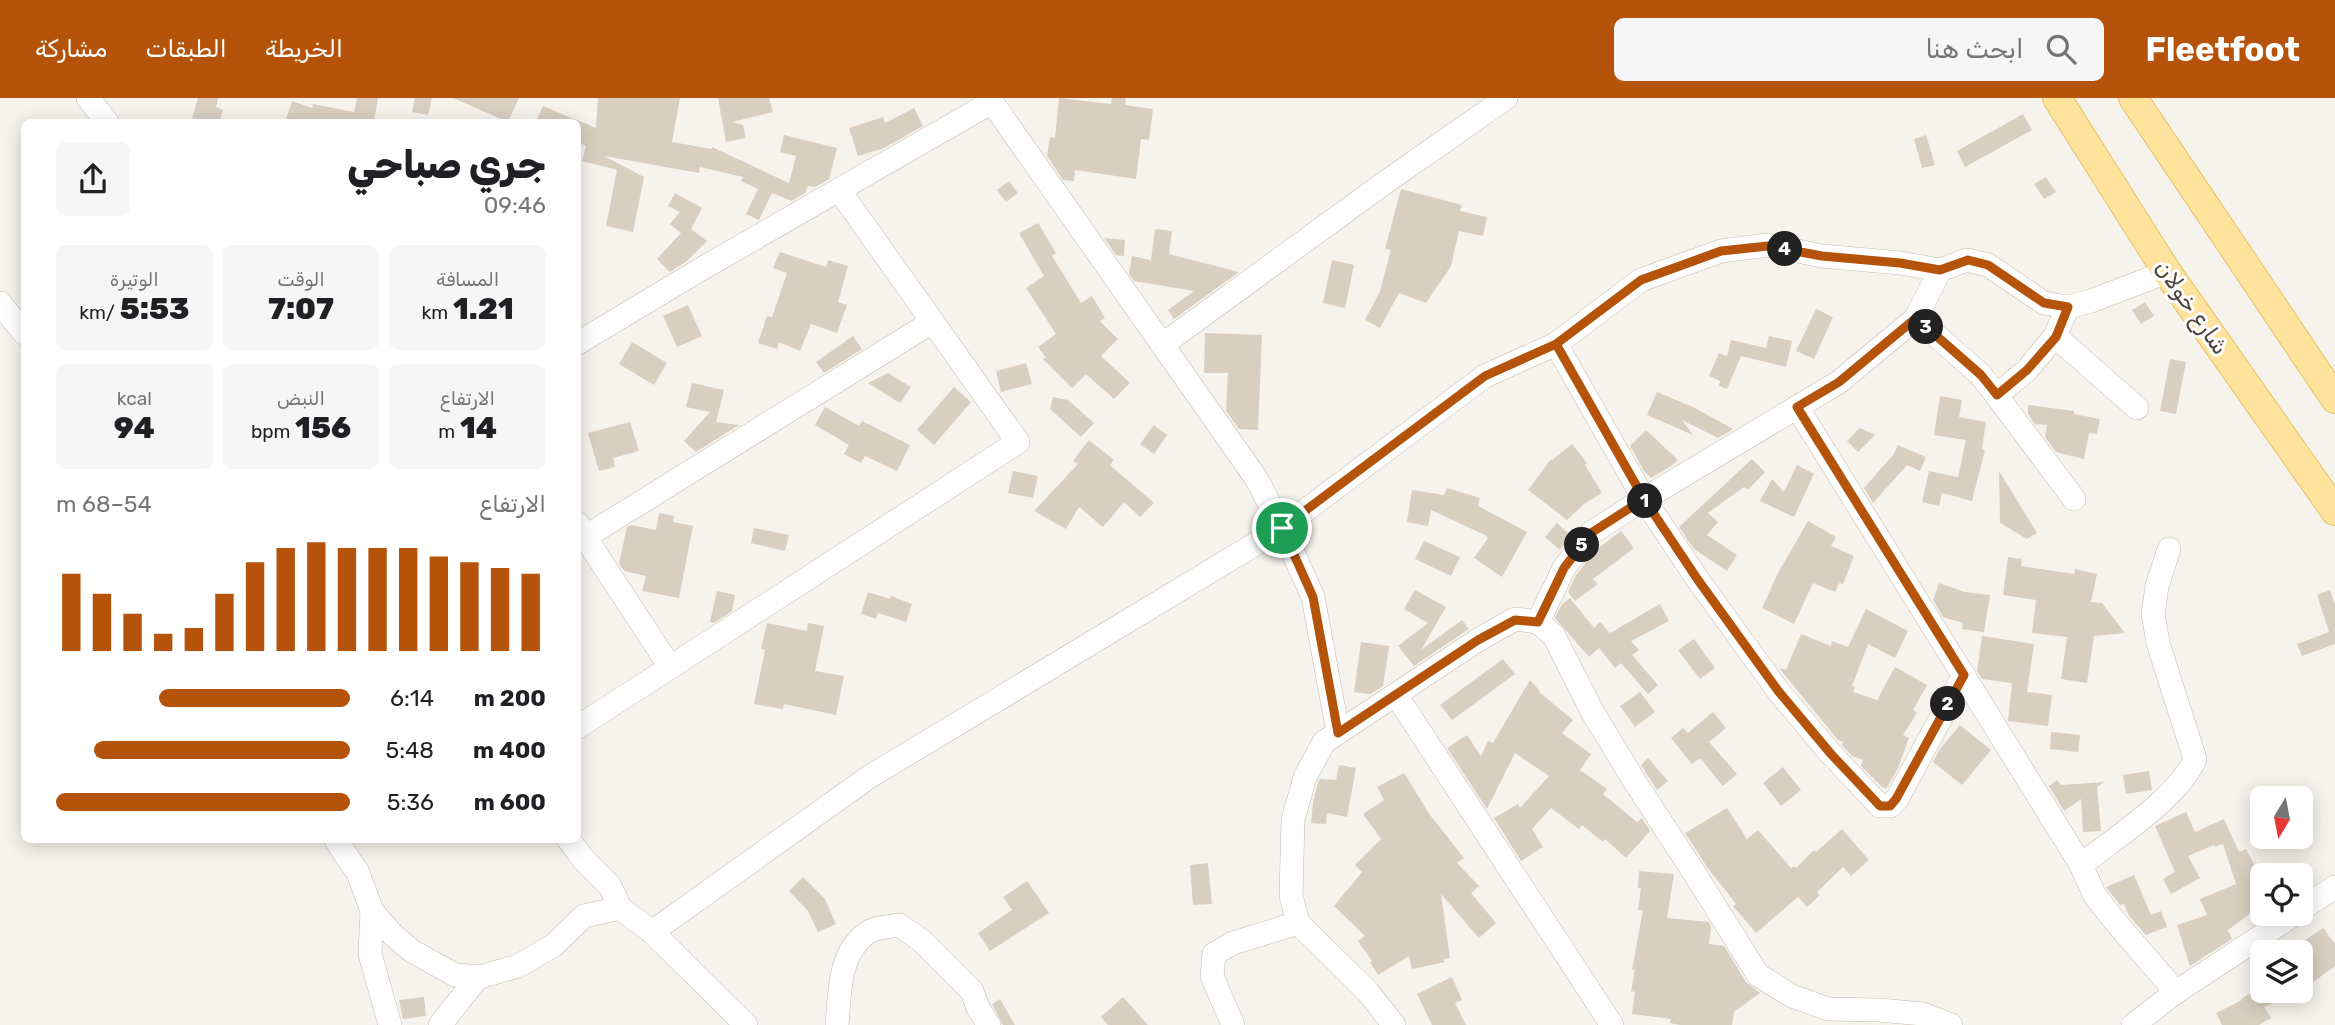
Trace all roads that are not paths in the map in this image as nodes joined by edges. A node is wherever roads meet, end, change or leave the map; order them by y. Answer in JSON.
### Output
{"nodes":[{"id":1,"x":1506,"y":98,"type":"edge"},
{"id":2,"x":2057,"y":98,"type":"edge"},
{"id":3,"x":2133,"y":98,"type":"edge"},
{"id":4,"x":990,"y":100,"type":"edge"},
{"id":5,"x":839,"y":190,"type":"junction"},
{"id":6,"x":1940,"y":270,"type":"junction"},
{"id":7,"x":2167,"y":272,"type":"junction"},
{"id":8,"x":0,"y":303,"type":"edge"},
{"id":9,"x":2068,"y":307,"type":"junction"},
{"id":10,"x":1916,"y":318,"type":"junction"},
{"id":11,"x":932,"y":322,"type":"junction"},
{"id":12,"x":21,"y":330,"type":"edge"},
{"id":13,"x":2056,"y":337,"type":"junction"},
{"id":14,"x":581,"y":341,"type":"edge"},
{"id":15,"x":1556,"y":344,"type":"junction"},
{"id":16,"x":1163,"y":345,"type":"junction"},
{"id":17,"x":1997,"y":395,"type":"junction"},
{"id":18,"x":2335,"y":399,"type":"edge"},
{"id":19,"x":1797,"y":407,"type":"junction"},
{"id":20,"x":2137,"y":408,"type":"dead end"},
{"id":21,"x":1644,"y":499,"type":"junction"},
{"id":22,"x":2074,"y":499,"type":"dead end"},
{"id":23,"x":2335,"y":511,"type":"edge"},
{"id":24,"x":1282,"y":528,"type":"junction"},
{"id":25,"x":581,"y":530,"type":"edge"},
{"id":26,"x":2169,"y":549,"type":"dead end"},
{"id":27,"x":1538,"y":622,"type":"junction"},
{"id":28,"x":670,"y":667,"type":"junction"},
{"id":29,"x":1964,"y":675,"type":"junction"},
{"id":30,"x":1396,"y":695,"type":"junction"},
{"id":31,"x":581,"y":725,"type":"edge"},
{"id":32,"x":1338,"y":733,"type":"junction"},
{"id":33,"x":339,"y":843,"type":"edge"},
{"id":34,"x":571,"y":843,"type":"edge"},
{"id":35,"x":2081,"y":865,"type":"junction"},
{"id":36,"x":2335,"y":889,"type":"edge"},
{"id":37,"x":2313,"y":902,"type":"edge"},
{"id":38,"x":620,"y":908,"type":"junction"},
{"id":39,"x":372,"y":911,"type":"junction"},
{"id":40,"x":1298,"y":923,"type":"junction"},
{"id":41,"x":2277,"y":926,"type":"edge"},
{"id":42,"x":652,"y":932,"type":"junction"},
{"id":43,"x":478,"y":977,"type":"junction"},
{"id":44,"x":2176,"y":992,"type":"junction"},
{"id":45,"x":390,"y":1025,"type":"edge"},
{"id":46,"x":440,"y":1025,"type":"edge"},
{"id":47,"x":746,"y":1025,"type":"edge"},
{"id":48,"x":837,"y":1025,"type":"edge"},
{"id":49,"x":989,"y":1025,"type":"edge"},
{"id":50,"x":1233,"y":1025,"type":"edge"},
{"id":51,"x":1394,"y":1025,"type":"edge"},
{"id":52,"x":1612,"y":1025,"type":"edge"},
{"id":53,"x":1951,"y":1025,"type":"edge"},
{"id":54,"x":2133,"y":1025,"type":"edge"}],
"edges":[{"from":1,"to":16,"type":"street"},
{"from":2,"to":7,"type":"main road","name":"شارع خولان"},
{"from":3,"to":18,"type":"main road"},
{"from":4,"to":5,"type":"street"},
{"from":4,"to":16,"type":"street"},
{"from":5,"to":11,"type":"street"},
{"from":5,"to":14,"type":"street"},
{"from":6,"to":9,"type":"street"},
{"from":6,"to":10,"type":"street"},
{"from":6,"to":15,"type":"street"},
{"from":7,"to":9,"type":"street"},
{"from":7,"to":23,"type":"main road","name":"شارع خولان"},
{"from":8,"to":12,"type":"street"},
{"from":9,"to":13,"type":"street"},
{"from":10,"to":17,"type":"street"},
{"from":10,"to":19,"type":"street"},
{"from":11,"to":25,"type":"street"},
{"from":11,"to":28,"type":"street"},
{"from":13,"to":17,"type":"street"},
{"from":13,"to":20,"type":"street"},
{"from":15,"to":21,"type":"street"},
{"from":15,"to":24,"type":"street"},
{"from":16,"to":24,"type":"street"},
{"from":17,"to":22,"type":"street"},
{"from":19,"to":21,"type":"street"},
{"from":19,"to":29,"type":"street"},
{"from":21,"to":27,"type":"street"},
{"from":21,"to":29,"type":"street"},
{"from":24,"to":32,"type":"street"},
{"from":24,"to":42,"type":"street"},
{"from":25,"to":28,"type":"street"},
{"from":26,"to":35,"type":"street"},
{"from":27,"to":30,"type":"street"},
{"from":27,"to":53,"type":"street"},
{"from":28,"to":31,"type":"street"},
{"from":29,"to":35,"type":"street"},
{"from":30,"to":32,"type":"street"},
{"from":30,"to":52,"type":"street"},
{"from":32,"to":40,"type":"street"},
{"from":33,"to":39,"type":"street"},
{"from":34,"to":38,"type":"street"},
{"from":35,"to":44,"type":"street"},
{"from":36,"to":37,"type":"street"},
{"from":38,"to":42,"type":"street"},
{"from":38,"to":43,"type":"street"},
{"from":39,"to":43,"type":"street"},
{"from":39,"to":45,"type":"street"},
{"from":40,"to":50,"type":"street"},
{"from":40,"to":51,"type":"street"},
{"from":41,"to":44,"type":"street"},
{"from":42,"to":47,"type":"street"},
{"from":43,"to":46,"type":"street"},
{"from":44,"to":54,"type":"street"},
{"from":48,"to":49,"type":"street"}]}
